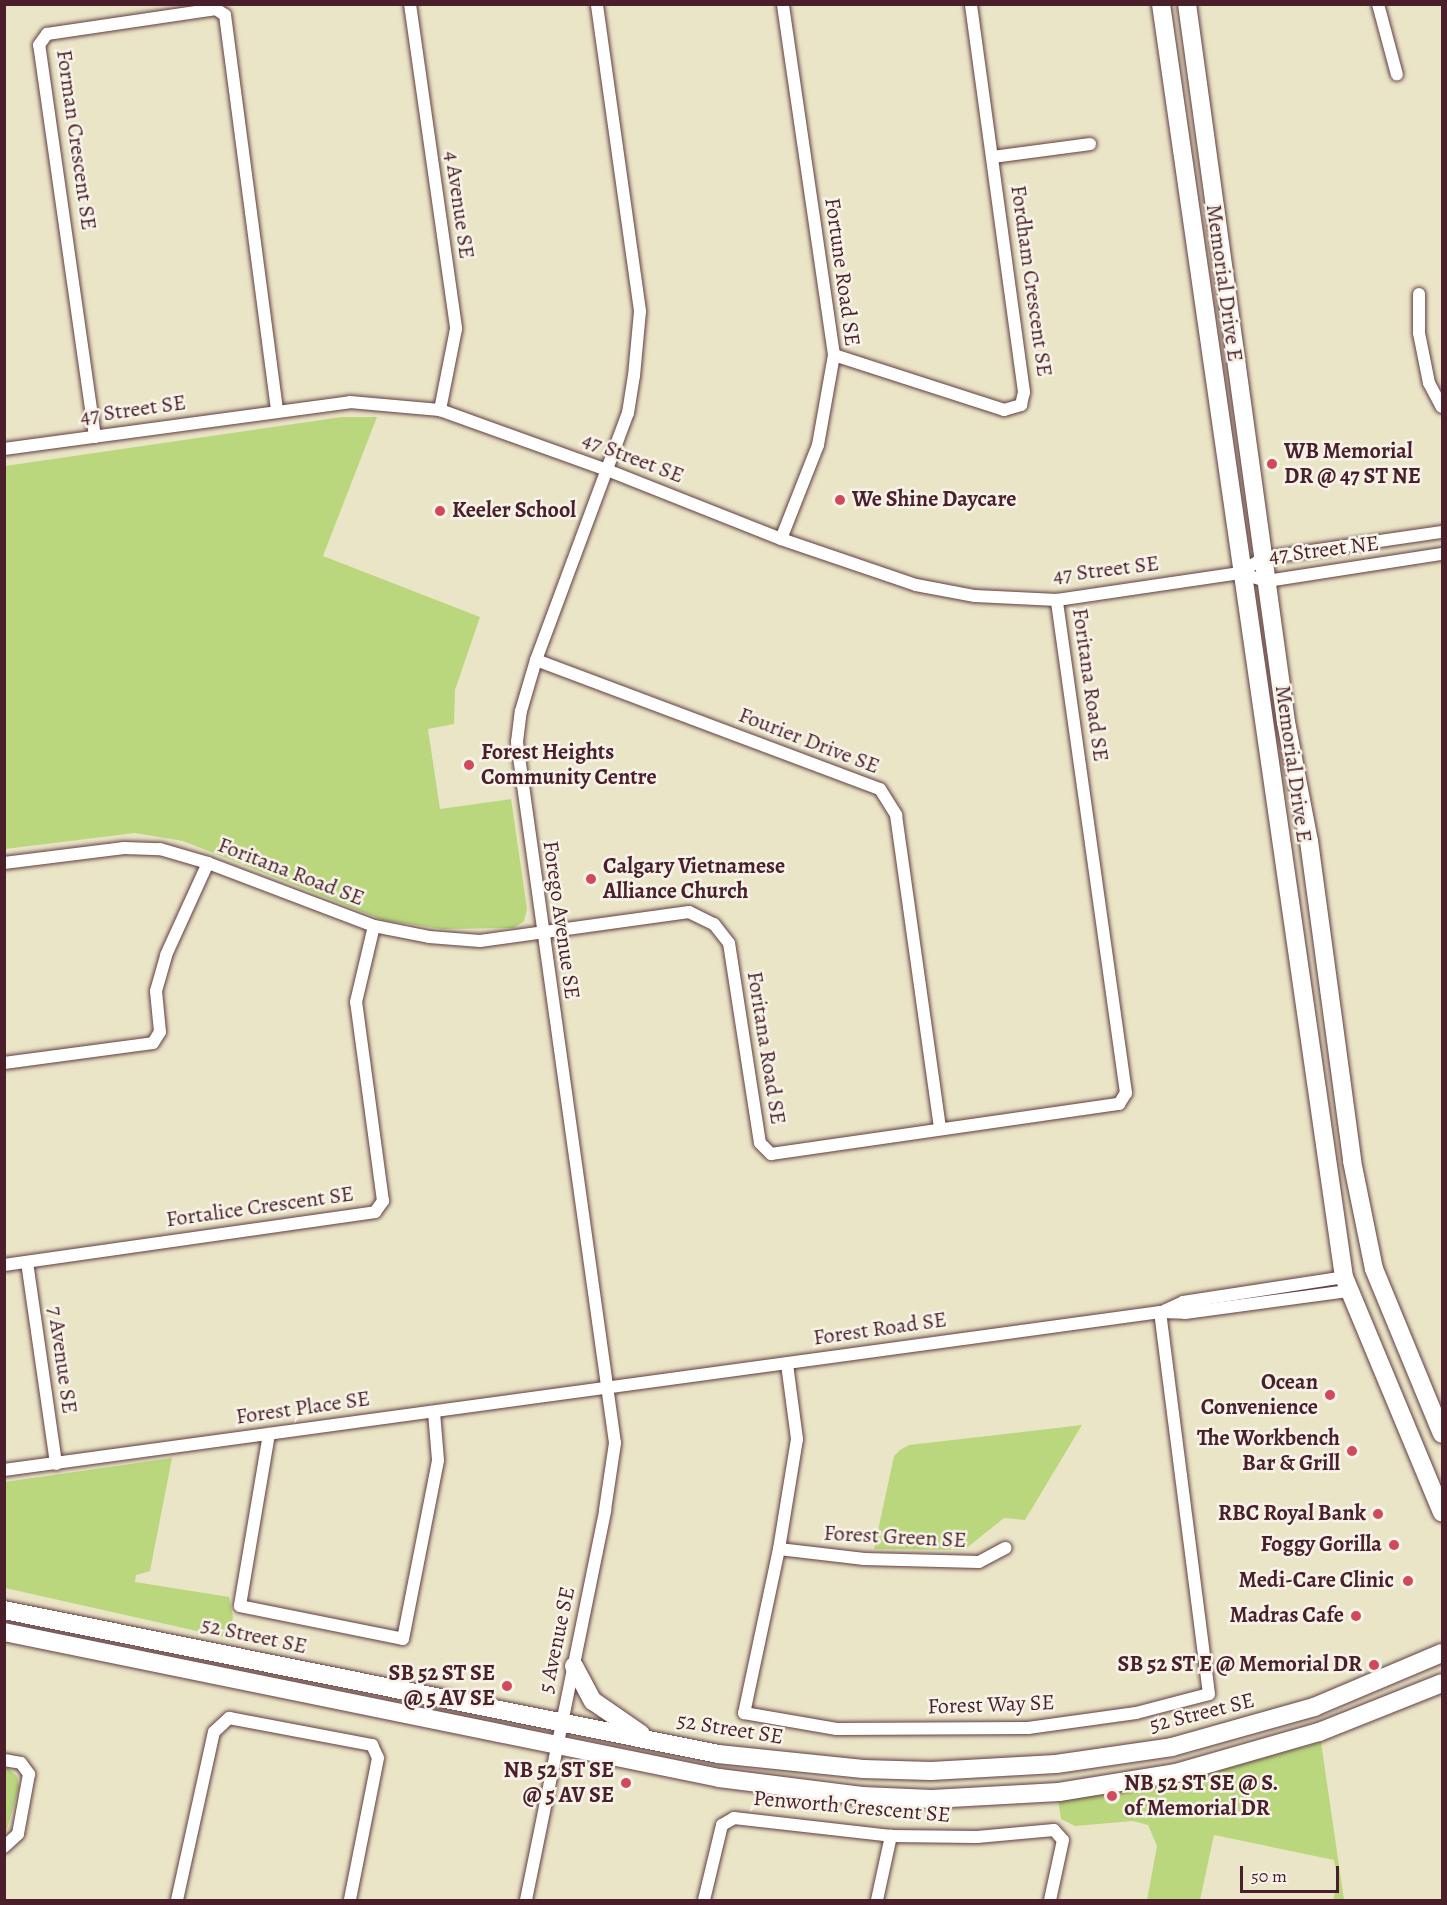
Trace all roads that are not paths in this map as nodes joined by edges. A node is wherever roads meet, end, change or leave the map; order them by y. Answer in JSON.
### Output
{"nodes":[{"id":1,"x":410,"y":4,"type":"edge"},
{"id":2,"x":597,"y":4,"type":"edge"},
{"id":3,"x":783,"y":4,"type":"edge"},
{"id":4,"x":971,"y":4,"type":"edge"},
{"id":5,"x":1161,"y":4,"type":"edge"},
{"id":6,"x":1187,"y":4,"type":"edge"},
{"id":7,"x":1378,"y":4,"type":"edge"},
{"id":8,"x":1397,"y":75,"type":"dead end"},
{"id":9,"x":1090,"y":144,"type":"dead end"},
{"id":10,"x":993,"y":157,"type":"junction"},
{"id":11,"x":1419,"y":294,"type":"dead end"},
{"id":12,"x":834,"y":355,"type":"junction"},
{"id":13,"x":1443,"y":407,"type":"edge"},
{"id":14,"x":440,"y":410,"type":"junction"},
{"id":15,"x":278,"y":411,"type":"junction"},
{"id":16,"x":95,"y":437,"type":"junction"},
{"id":17,"x":4,"y":449,"type":"edge"},
{"id":18,"x":607,"y":470,"type":"junction"},
{"id":19,"x":1443,"y":532,"type":"edge"},
{"id":20,"x":781,"y":539,"type":"junction"},
{"id":21,"x":1443,"y":554,"type":"edge"},
{"id":22,"x":1263,"y":558,"type":"junction"},
{"id":23,"x":1240,"y":573,"type":"junction"},
{"id":24,"x":1267,"y":581,"type":"junction"},
{"id":25,"x":1057,"y":600,"type":"junction"},
{"id":26,"x":536,"y":660,"type":"junction"},
{"id":27,"x":4,"y":863,"type":"edge"},
{"id":28,"x":208,"y":863,"type":"junction"},
{"id":29,"x":374,"y":926,"type":"junction"},
{"id":30,"x":541,"y":932,"type":"junction"},
{"id":31,"x":4,"y":1063,"type":"edge"},
{"id":32,"x":940,"y":1127,"type":"junction"},
{"id":33,"x":27,"y":1262,"type":"junction"},
{"id":34,"x":4,"y":1265,"type":"edge"},
{"id":35,"x":1346,"y":1284,"type":"junction"},
{"id":36,"x":1160,"y":1312,"type":"junction"},
{"id":37,"x":787,"y":1364,"type":"junction"},
{"id":38,"x":607,"y":1387,"type":"junction"},
{"id":39,"x":434,"y":1412,"type":"junction"},
{"id":40,"x":269,"y":1434,"type":"junction"},
{"id":41,"x":1443,"y":1434,"type":"edge"},
{"id":42,"x":56,"y":1464,"type":"junction"},
{"id":43,"x":4,"y":1470,"type":"edge"},
{"id":44,"x":1443,"y":1512,"type":"edge"},
{"id":45,"x":1005,"y":1548,"type":"dead end"},
{"id":46,"x":779,"y":1550,"type":"junction"},
{"id":47,"x":4,"y":1610,"type":"edge"},
{"id":48,"x":4,"y":1632,"type":"edge"},
{"id":49,"x":1443,"y":1653,"type":"edge"},
{"id":50,"x":574,"y":1666,"type":"junction"},
{"id":51,"x":1443,"y":1683,"type":"edge"},
{"id":52,"x":1443,"y":1694,"type":"edge"},
{"id":53,"x":1413,"y":1696,"type":"junction"},
{"id":54,"x":562,"y":1723,"type":"junction"},
{"id":55,"x":650,"y":1740,"type":"junction"},
{"id":56,"x":558,"y":1744,"type":"junction"},
{"id":57,"x":4,"y":1760,"type":"edge"},
{"id":58,"x":891,"y":1836,"type":"junction"},
{"id":59,"x":4,"y":1847,"type":"edge"},
{"id":60,"x":177,"y":1900,"type":"edge"},
{"id":61,"x":350,"y":1900,"type":"edge"},
{"id":62,"x":526,"y":1900,"type":"edge"},
{"id":63,"x":704,"y":1900,"type":"edge"},
{"id":64,"x":877,"y":1900,"type":"edge"},
{"id":65,"x":1050,"y":1900,"type":"edge"}],
"edges":[{"from":1,"to":14,"type":"street","name":"4 Avenue SE"},
{"from":2,"to":18,"type":"street"},
{"from":3,"to":12,"type":"street","name":"Fortune Road SE"},
{"from":4,"to":10,"type":"street","name":"Fordham Crescent SE"},
{"from":5,"to":23,"type":"main road","name":"Memorial Drive E"},
{"from":6,"to":22,"type":"main road","name":"Memorial Drive E"},
{"from":7,"to":8,"type":"street"},
{"from":9,"to":10,"type":"street"},
{"from":10,"to":12,"type":"street","name":"Fordham Crescent SE"},
{"from":11,"to":13,"type":"street"},
{"from":12,"to":20,"type":"street","name":"Fortune Road SE"},
{"from":14,"to":15,"type":"street","name":"47 Street SE"},
{"from":14,"to":18,"type":"street","name":"47 Street SE"},
{"from":15,"to":16,"type":"street","name":"47 Street SE"},
{"from":15,"to":16,"type":"street","name":"Forman Crescent SE"},
{"from":16,"to":17,"type":"street","name":"47 Street SE"},
{"from":18,"to":20,"type":"street","name":"47 Street SE"},
{"from":18,"to":26,"type":"street","name":"Forego Avenue SE"},
{"from":19,"to":22,"type":"street","name":"47 Street NE"},
{"from":20,"to":25,"type":"street","name":"47 Street SE"},
{"from":21,"to":24,"type":"street","name":"47 Street NE"},
{"from":22,"to":23,"type":"street","name":"47 Street NE"},
{"from":22,"to":24,"type":"main road","name":"Memorial Drive E"},
{"from":23,"to":24,"type":"street","name":"47 Street NE"},
{"from":23,"to":25,"type":"street","name":"47 Street SE"},
{"from":23,"to":35,"type":"main road","name":"Memorial Drive E"},
{"from":24,"to":41,"type":"main road","name":"Memorial Drive E"},
{"from":25,"to":32,"type":"street","name":"Foritana Road SE"},
{"from":26,"to":30,"type":"street","name":"Forego Avenue SE"},
{"from":26,"to":32,"type":"street","name":"Fourier Drive SE"},
{"from":27,"to":28,"type":"street","name":"Foritana Road SE"},
{"from":28,"to":29,"type":"street","name":"Foritana Road SE"},
{"from":28,"to":31,"type":"street"},
{"from":29,"to":30,"type":"street","name":"Foritana Road SE"},
{"from":29,"to":33,"type":"street","name":"Fortalice Crescent SE"},
{"from":30,"to":32,"type":"street","name":"Foritana Road SE"},
{"from":30,"to":38,"type":"street","name":"Forego Avenue SE"},
{"from":33,"to":34,"type":"street","name":"Fortalice Crescent SE"},
{"from":33,"to":42,"type":"street","name":"7 Avenue SE"},
{"from":35,"to":36,"type":"street","name":"Forest Road SE"},
{"from":35,"to":44,"type":"main road","name":"Memorial Drive E"},
{"from":36,"to":37,"type":"street","name":"Forest Road SE"},
{"from":36,"to":46,"type":"street","name":"Forest Way SE"},
{"from":37,"to":38,"type":"street","name":"Forest Road SE"},
{"from":37,"to":46,"type":"street","name":"Forest Way SE"},
{"from":38,"to":39,"type":"street","name":"Forest Place SE"},
{"from":38,"to":50,"type":"street","name":"5 Avenue SE"},
{"from":39,"to":40,"type":"street","name":"Forest Place SE"},
{"from":39,"to":40,"type":"street"},
{"from":40,"to":42,"type":"street","name":"Forest Place SE"},
{"from":42,"to":43,"type":"street","name":"Forest Place SE"},
{"from":45,"to":46,"type":"street","name":"Forest Green SE"},
{"from":47,"to":54,"type":"main road","name":"52 Street SE"},
{"from":48,"to":56,"type":"main road","name":"52 Street SE"},
{"from":49,"to":55,"type":"main road","name":"52 Street SE"},
{"from":50,"to":54,"type":"street","name":"5 Avenue SE"},
{"from":50,"to":55,"type":"main road"},
{"from":51,"to":53,"type":"main road","name":"52 Street SE"},
{"from":52,"to":53,"type":"main road"},
{"from":53,"to":56,"type":"main road","name":"52 Street SE"},
{"from":54,"to":55,"type":"main road","name":"52 Street SE"},
{"from":54,"to":56,"type":"street","name":"5 Avenue SE"},
{"from":56,"to":62,"type":"street","name":"5 Avenue SE"},
{"from":57,"to":59,"type":"street"},
{"from":58,"to":63,"type":"street","name":"Penworth Crescent SE"},
{"from":58,"to":64,"type":"street"},
{"from":58,"to":65,"type":"street","name":"Penworth Crescent SE"},
{"from":60,"to":61,"type":"street"}]}
